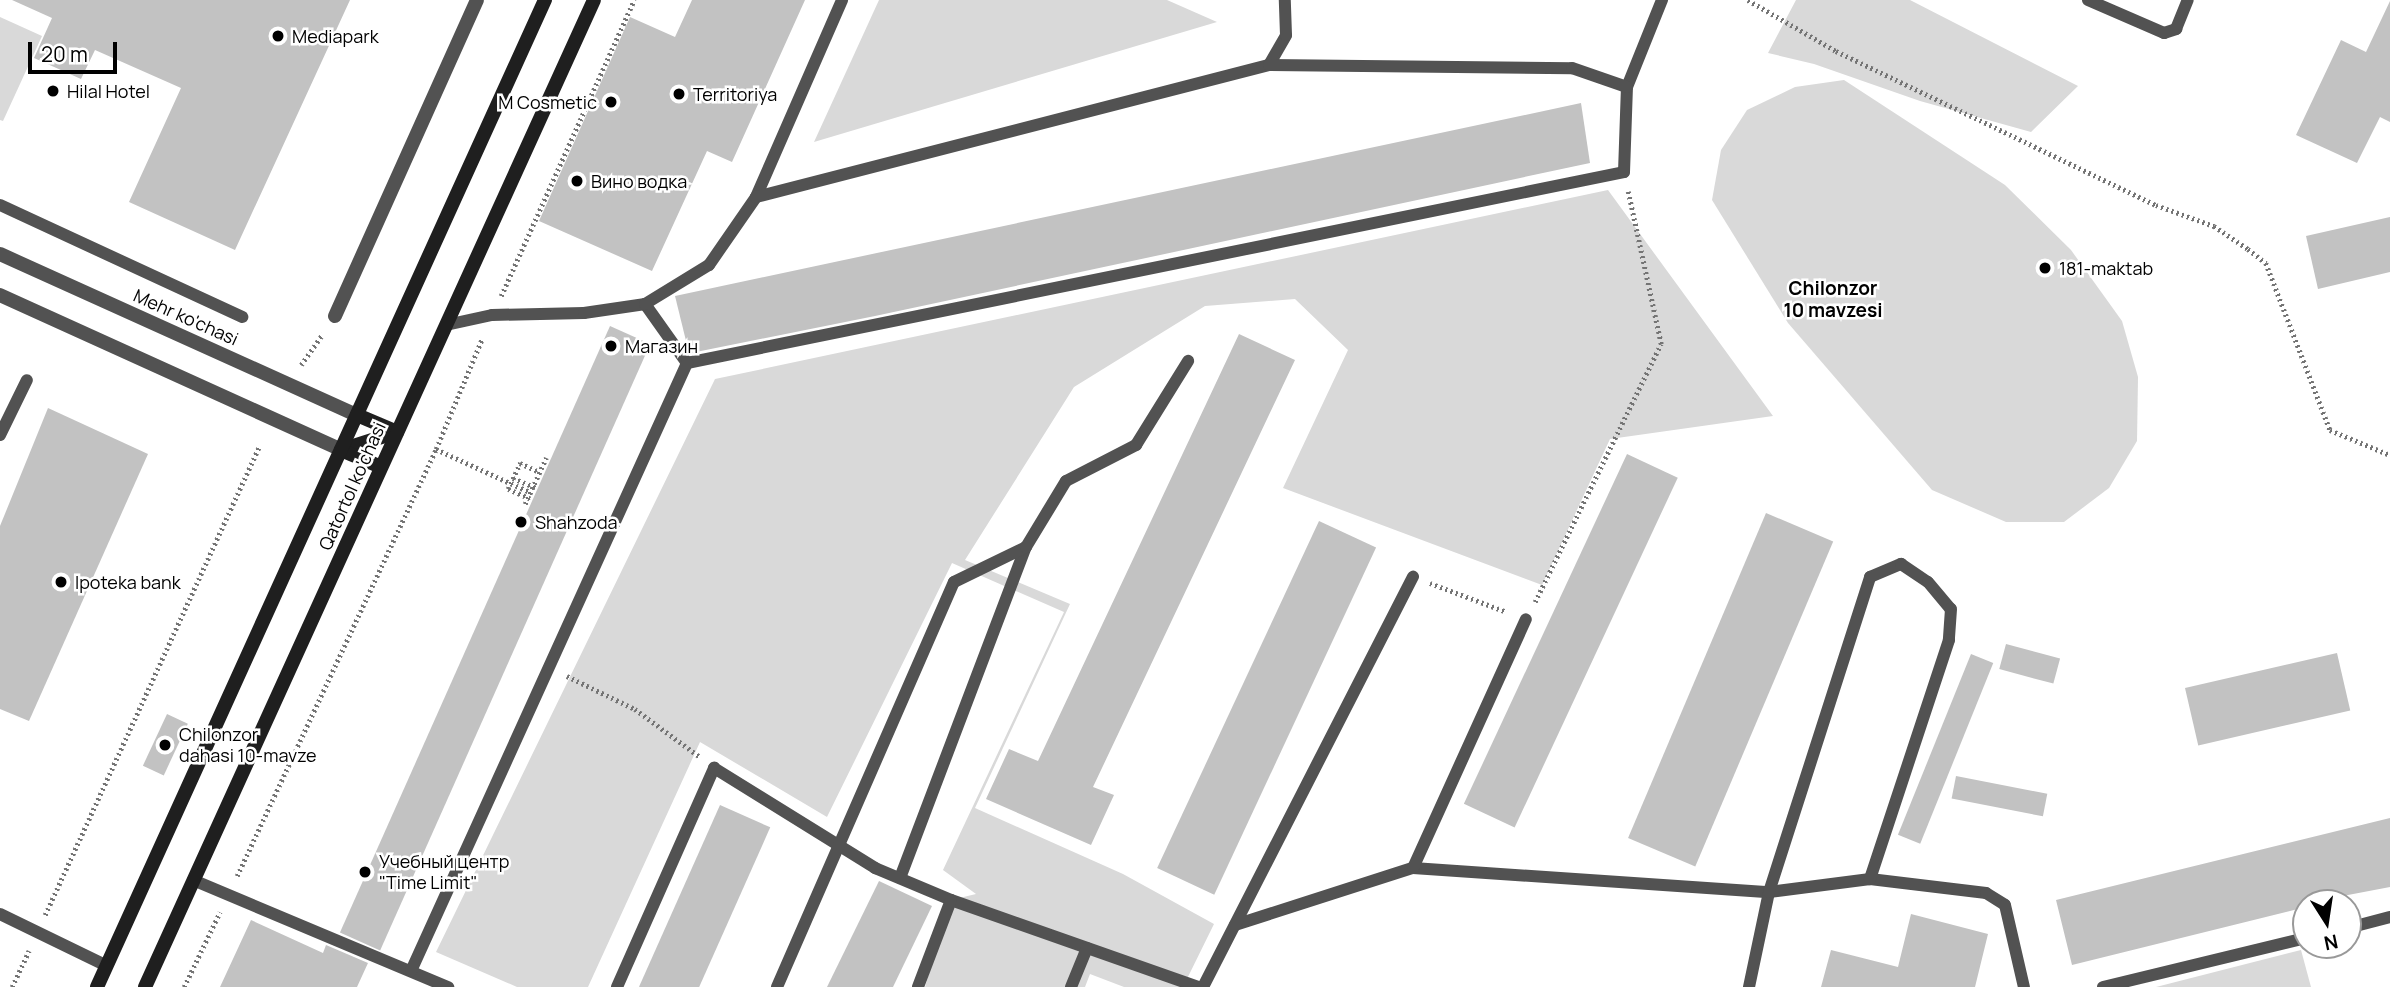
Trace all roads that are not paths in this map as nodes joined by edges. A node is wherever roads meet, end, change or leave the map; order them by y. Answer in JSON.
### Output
{"nodes":[{"id":1,"x":477,"y":0,"type":"edge"},
{"id":2,"x":545,"y":0,"type":"edge"},
{"id":3,"x":594,"y":0,"type":"edge"},
{"id":4,"x":842,"y":0,"type":"edge"},
{"id":5,"x":1284,"y":0,"type":"edge"},
{"id":6,"x":1662,"y":0,"type":"edge"},
{"id":7,"x":2088,"y":0,"type":"edge"},
{"id":8,"x":2188,"y":0,"type":"edge"},
{"id":9,"x":1269,"y":65,"type":"junction"},
{"id":10,"x":1627,"y":87,"type":"junction"},
{"id":11,"x":756,"y":197,"type":"junction"},
{"id":12,"x":0,"y":205,"type":"edge"},
{"id":13,"x":0,"y":254,"type":"edge"},
{"id":14,"x":0,"y":295,"type":"edge"},
{"id":15,"x":645,"y":304,"type":"junction"},
{"id":16,"x":335,"y":316,"type":"road end"},
{"id":17,"x":242,"y":317,"type":"dead end"},
{"id":18,"x":446,"y":325,"type":"junction"},
{"id":19,"x":1188,"y":362,"type":"dead end"},
{"id":20,"x":687,"y":363,"type":"junction"},
{"id":21,"x":27,"y":380,"type":"dead end"},
{"id":22,"x":356,"y":415,"type":"junction"},
{"id":23,"x":397,"y":432,"type":"junction"},
{"id":24,"x":0,"y":435,"type":"edge"},
{"id":25,"x":341,"y":450,"type":"junction"},
{"id":26,"x":382,"y":467,"type":"junction"},
{"id":27,"x":1026,"y":547,"type":"junction"},
{"id":28,"x":1413,"y":577,"type":"road end"},
{"id":29,"x":1526,"y":620,"type":"road end"},
{"id":30,"x":839,"y":844,"type":"junction"},
{"id":31,"x":1413,"y":869,"type":"junction"},
{"id":32,"x":900,"y":878,"type":"junction"},
{"id":33,"x":1870,"y":879,"type":"junction"},
{"id":34,"x":193,"y":880,"type":"junction"},
{"id":35,"x":1769,"y":892,"type":"junction"},
{"id":36,"x":951,"y":901,"type":"junction"},
{"id":37,"x":0,"y":914,"type":"edge"},
{"id":38,"x":2390,"y":917,"type":"edge"},
{"id":39,"x":2362,"y":924,"type":"edge"},
{"id":40,"x":1235,"y":925,"type":"junction"},
{"id":41,"x":2292,"y":941,"type":"edge"},
{"id":42,"x":1087,"y":948,"type":"junction"},
{"id":43,"x":107,"y":966,"type":"junction"},
{"id":44,"x":411,"y":971,"type":"junction"},
{"id":45,"x":97,"y":987,"type":"edge"},
{"id":46,"x":145,"y":987,"type":"edge"},
{"id":47,"x":448,"y":987,"type":"edge"},
{"id":48,"x":617,"y":987,"type":"edge"},
{"id":49,"x":777,"y":987,"type":"edge"},
{"id":50,"x":918,"y":987,"type":"edge"},
{"id":51,"x":1071,"y":987,"type":"edge"},
{"id":52,"x":1198,"y":987,"type":"edge"},
{"id":53,"x":1203,"y":987,"type":"edge"},
{"id":54,"x":1749,"y":987,"type":"edge"},
{"id":55,"x":2024,"y":987,"type":"edge"},
{"id":56,"x":2103,"y":987,"type":"edge"}],
"edges":[{"from":1,"to":16,"type":"street"},
{"from":2,"to":22,"type":"main road","name":"Qatortol ko'chasi"},
{"from":3,"to":18,"type":"main road","name":"Qatortol ko'chasi"},
{"from":4,"to":11,"type":"lane"},
{"from":5,"to":9,"type":"lane"},
{"from":6,"to":10,"type":"lane"},
{"from":7,"to":8,"type":"lane"},
{"from":9,"to":10,"type":"lane"},
{"from":9,"to":11,"type":"lane"},
{"from":10,"to":20,"type":"lane"},
{"from":11,"to":15,"type":"lane"},
{"from":12,"to":17,"type":"lane"},
{"from":13,"to":22,"type":"street","name":"Mehr ko'chasi"},
{"from":14,"to":25,"type":"street"},
{"from":15,"to":18,"type":"lane"},
{"from":15,"to":20,"type":"lane"},
{"from":18,"to":23,"type":"main road","name":"Qatortol ko'chasi"},
{"from":19,"to":27,"type":"lane"},
{"from":20,"to":44,"type":"lane"},
{"from":21,"to":24,"type":"lane"},
{"from":22,"to":23,"type":"main road"},
{"from":22,"to":25,"type":"main road","name":"Qatortol ko'chasi"},
{"from":23,"to":25,"type":"main road"},
{"from":23,"to":26,"type":"main road","name":"Qatortol ko'chasi"},
{"from":25,"to":26,"type":"main road"},
{"from":25,"to":43,"type":"main road","name":"Qatortol ko'chasi"},
{"from":26,"to":34,"type":"main road","name":"Qatortol ko'chasi"},
{"from":27,"to":30,"type":"lane"},
{"from":27,"to":32,"type":"lane"},
{"from":28,"to":40,"type":"lane"},
{"from":29,"to":31,"type":"lane"},
{"from":30,"to":32,"type":"lane"},
{"from":30,"to":48,"type":"lane"},
{"from":30,"to":49,"type":"lane"},
{"from":31,"to":35,"type":"lane"},
{"from":31,"to":40,"type":"lane"},
{"from":32,"to":36,"type":"lane"},
{"from":33,"to":35,"type":"lane"},
{"from":33,"to":35,"type":"lane"},
{"from":33,"to":55,"type":"lane"},
{"from":34,"to":44,"type":"lane"},
{"from":34,"to":46,"type":"main road","name":"Qatortol ko'chasi"},
{"from":35,"to":54,"type":"lane"},
{"from":36,"to":42,"type":"lane"},
{"from":36,"to":50,"type":"lane"},
{"from":37,"to":43,"type":"lane"},
{"from":38,"to":39,"type":"lane"},
{"from":40,"to":53,"type":"lane"},
{"from":41,"to":56,"type":"lane"},
{"from":42,"to":51,"type":"lane"},
{"from":42,"to":52,"type":"lane"},
{"from":43,"to":45,"type":"main road","name":"Qatortol ko'chasi"},
{"from":44,"to":47,"type":"lane"}]}
